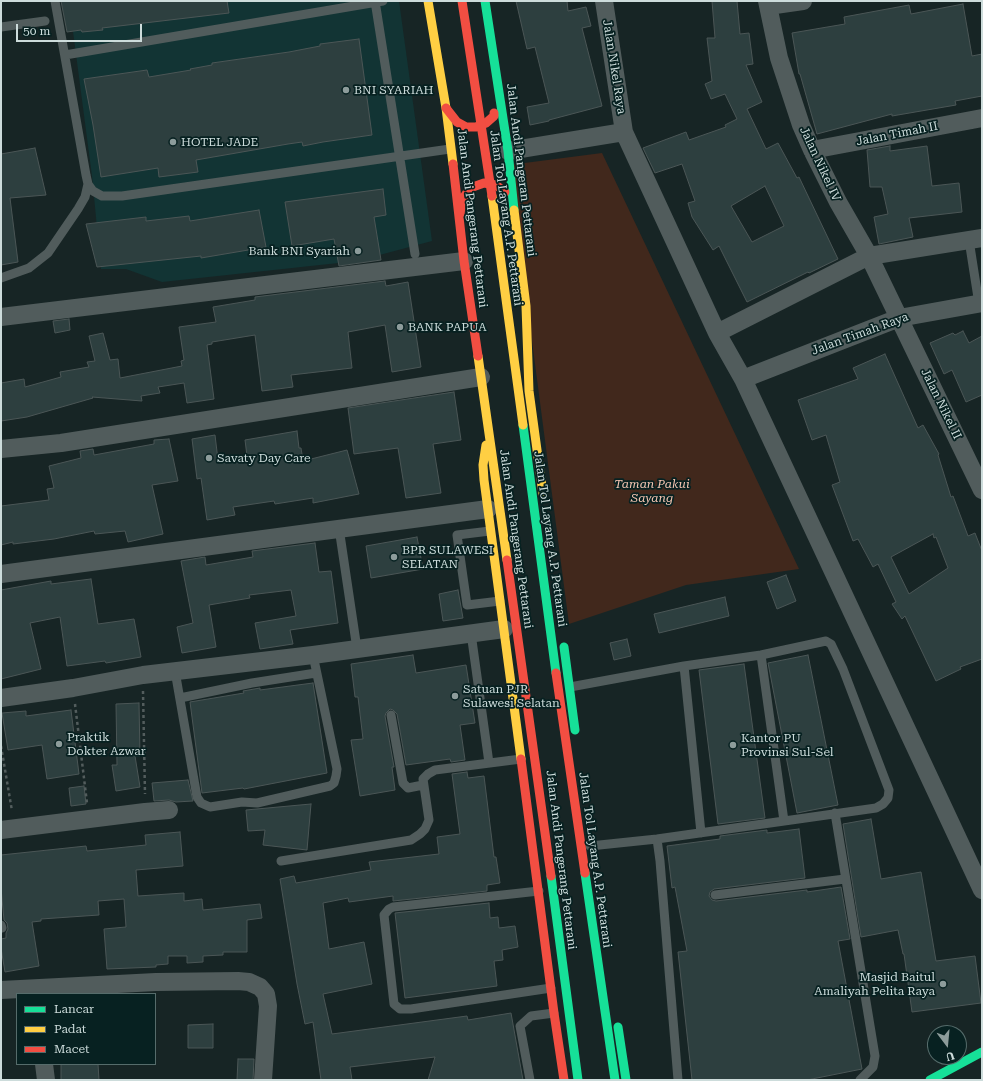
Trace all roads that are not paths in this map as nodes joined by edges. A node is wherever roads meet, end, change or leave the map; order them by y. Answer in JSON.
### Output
{"nodes":[{"id":1,"x":55,"y":1,"type":"edge"},
{"id":2,"x":378,"y":1,"type":"edge"},
{"id":3,"x":428,"y":1,"type":"edge"},
{"id":4,"x":462,"y":1,"type":"edge"},
{"id":5,"x":485,"y":1,"type":"edge"},
{"id":6,"x":604,"y":1,"type":"edge"},
{"id":7,"x":803,"y":1,"type":"edge"},
{"id":8,"x":768,"y":3,"type":"edge"},
{"id":9,"x":45,"y":21,"type":"dead end"},
{"id":10,"x":1,"y":27,"type":"edge"},
{"id":11,"x":65,"y":55,"type":"junction"},
{"id":12,"x":500,"y":94,"type":"junction"},
{"id":13,"x":446,"y":108,"type":"junction"},
{"id":14,"x":982,"y":118,"type":"edge"},
{"id":15,"x":466,"y":119,"type":"dead end"},
{"id":16,"x":624,"y":132,"type":"junction"},
{"id":17,"x":469,"y":135,"type":"dead end"},
{"id":18,"x":450,"y":149,"type":"junction"},
{"id":19,"x":812,"y":150,"type":"junction"},
{"id":20,"x":508,"y":151,"type":"junction"},
{"id":21,"x":399,"y":156,"type":"junction"},
{"id":22,"x":474,"y":174,"type":"dead end"},
{"id":23,"x":88,"y":184,"type":"junction"},
{"id":24,"x":478,"y":198,"type":"dead end"},
{"id":25,"x":514,"y":208,"type":"junction"},
{"id":26,"x":459,"y":220,"type":"junction"},
{"id":27,"x":976,"y":239,"type":"edge"},
{"id":28,"x":415,"y":254,"type":"dead end"},
{"id":29,"x":868,"y":256,"type":"junction"},
{"id":30,"x":464,"y":261,"type":"junction"},
{"id":31,"x":1,"y":278,"type":"edge"},
{"id":32,"x":980,"y":303,"type":"edge"},
{"id":33,"x":1,"y":317,"type":"edge"},
{"id":34,"x":899,"y":318,"type":"junction"},
{"id":35,"x":717,"y":334,"type":"junction"},
{"id":36,"x":481,"y":377,"type":"junction"},
{"id":37,"x":742,"y":379,"type":"junction"},
{"id":38,"x":487,"y":426,"type":"junction"},
{"id":39,"x":485,"y":448,"type":"junction"},
{"id":40,"x":1,"y":449,"type":"edge"},
{"id":41,"x":982,"y":490,"type":"edge"},
{"id":42,"x":544,"y":506,"type":"dead end"},
{"id":43,"x":488,"y":509,"type":"junction"},
{"id":44,"x":339,"y":528,"type":"junction"},
{"id":45,"x":490,"y":531,"type":"junction"},
{"id":46,"x":1,"y":574,"type":"edge"},
{"id":47,"x":500,"y":601,"type":"junction"},
{"id":48,"x":504,"y":629,"type":"junction"},
{"id":49,"x":471,"y":633,"type":"junction"},
{"id":50,"x":562,"y":634,"type":"dead end"},
{"id":51,"x":358,"y":649,"type":"junction"},
{"id":52,"x":761,"y":655,"type":"junction"},
{"id":53,"x":313,"y":656,"type":"junction"},
{"id":54,"x":684,"y":666,"type":"junction"},
{"id":55,"x":175,"y":671,"type":"junction"},
{"id":56,"x":316,"y":673,"type":"junction"},
{"id":57,"x":569,"y":687,"type":"junction"},
{"id":58,"x":1,"y":698,"type":"edge"},
{"id":59,"x":180,"y":698,"type":"junction"},
{"id":60,"x":391,"y":715,"type":"dead end"},
{"id":61,"x":576,"y":739,"type":"dead end"},
{"id":62,"x":521,"y":759,"type":"junction"},
{"id":63,"x":489,"y":763,"type":"junction"},
{"id":64,"x":423,"y":785,"type":"junction"},
{"id":65,"x":169,"y":810,"type":"dead end"},
{"id":66,"x":834,"y":814,"type":"junction"},
{"id":67,"x":784,"y":821,"type":"junction"},
{"id":68,"x":8,"y":829,"type":"edge"},
{"id":69,"x":588,"y":832,"type":"dead end"},
{"id":70,"x":701,"y":833,"type":"junction"},
{"id":71,"x":657,"y":839,"type":"junction"},
{"id":72,"x":590,"y":846,"type":"junction"},
{"id":73,"x":281,"y":861,"type":"dead end"},
{"id":74,"x":845,"y":879,"type":"junction"},
{"id":75,"x":596,"y":885,"type":"dead end"},
{"id":76,"x":981,"y":886,"type":"edge"},
{"id":77,"x":539,"y":891,"type":"junction"},
{"id":78,"x":715,"y":895,"type":"dead end"},
{"id":79,"x":551,"y":988,"type":"junction"},
{"id":80,"x":1,"y":990,"type":"edge"},
{"id":81,"x":35,"y":991,"type":"edge"},
{"id":82,"x":554,"y":1013,"type":"junction"},
{"id":83,"x":617,"y":1018,"type":"dead end"},
{"id":84,"x":982,"y":1052,"type":"edge"},
{"id":85,"x":44,"y":1065,"type":"edge"},
{"id":86,"x":46,"y":1080,"type":"edge"},
{"id":87,"x":263,"y":1080,"type":"edge"},
{"id":88,"x":530,"y":1080,"type":"edge"},
{"id":89,"x":564,"y":1080,"type":"edge"},
{"id":90,"x":571,"y":1080,"type":"edge"},
{"id":91,"x":578,"y":1080,"type":"edge"},
{"id":92,"x":615,"y":1080,"type":"edge"},
{"id":93,"x":626,"y":1080,"type":"edge"},
{"id":94,"x":678,"y":1080,"type":"edge"},
{"id":95,"x":860,"y":1080,"type":"edge"},
{"id":96,"x":930,"y":1080,"type":"edge"}],
"edges":[{"from":1,"to":11,"type":"lane"},
{"from":2,"to":11,"type":"lane"},
{"from":2,"to":21,"type":"lane"},
{"from":3,"to":13,"type":"main road","name":"Jalan Andi Pangerang Pettarani"},
{"from":4,"to":92,"type":"main road","name":"Jalan Tol Layang A.P. Pettarani","bridge":true},
{"from":5,"to":12,"type":"main road","name":"Jalan Andi Pangeran Pettarani"},
{"from":6,"to":16,"type":"street","name":"Jalan Nikel Raya"},
{"from":7,"to":8,"type":"street"},
{"from":8,"to":19,"type":"street","name":"Jalan Nikel IV"},
{"from":9,"to":10,"type":"lane"},
{"from":11,"to":23,"type":"lane"},
{"from":12,"to":13,"type":"main road"},
{"from":12,"to":20,"type":"main road","name":"Jalan Andi Pangeran Pettarani"},
{"from":13,"to":18,"type":"main road","name":"Jalan Andi Pangerang Pettarani"},
{"from":14,"to":19,"type":"street","name":"Jalan Timah II"},
{"from":15,"to":17,"type":"main road"},
{"from":16,"to":20,"type":"street"},
{"from":16,"to":35,"type":"street","name":"Jalan Nikel Raya"},
{"from":18,"to":21,"type":"lane"},
{"from":18,"to":26,"type":"main road","name":"Jalan Andi Pangerang Pettarani"},
{"from":19,"to":29,"type":"street","name":"Jalan Nikel IV"},
{"from":20,"to":25,"type":"main road","name":"Jalan Andi Pangeran Pettarani"},
{"from":21,"to":23,"type":"lane"},
{"from":21,"to":28,"type":"lane"},
{"from":22,"to":24,"type":"main road"},
{"from":23,"to":31,"type":"lane"},
{"from":25,"to":26,"type":"main road"},
{"from":25,"to":42,"type":"main road","name":"Jalan Andi Pangeran Pettarani"},
{"from":26,"to":30,"type":"main road","name":"Jalan Andi Pangerang Pettarani"},
{"from":27,"to":29,"type":"street"},
{"from":27,"to":32,"type":"lane"},
{"from":29,"to":34,"type":"street","name":"Jalan Nikel IV"},
{"from":29,"to":35,"type":"street"},
{"from":30,"to":33,"type":"street"},
{"from":30,"to":36,"type":"main road","name":"Jalan Andi Pangerang Pettarani"},
{"from":32,"to":34,"type":"street","name":"Jalan Timah Raya"},
{"from":34,"to":37,"type":"street","name":"Jalan Timah Raya"},
{"from":34,"to":41,"type":"street","name":"Jalan Nikel II"},
{"from":35,"to":37,"type":"street","name":"Jalan Nikel Raya"},
{"from":36,"to":38,"type":"main road","name":"Jalan Andi Pangerang Pettarani"},
{"from":36,"to":40,"type":"street"},
{"from":37,"to":76,"type":"street","name":"Jalan Nikel Raya"},
{"from":38,"to":39,"type":"main road"},
{"from":38,"to":91,"type":"main road","name":"Jalan Andi Pangerang Pettarani"},
{"from":39,"to":43,"type":"main road"},
{"from":39,"to":90,"type":"main road"},
{"from":43,"to":44,"type":"street"},
{"from":43,"to":45,"type":"main road"},
{"from":44,"to":46,"type":"street"},
{"from":44,"to":51,"type":"lane"},
{"from":45,"to":47,"type":"main road"},
{"from":45,"to":47,"type":"lane"},
{"from":47,"to":48,"type":"main road"},
{"from":48,"to":49,"type":"street"},
{"from":48,"to":62,"type":"main road"},
{"from":49,"to":51,"type":"street"},
{"from":49,"to":63,"type":"lane"},
{"from":50,"to":57,"type":"main road"},
{"from":51,"to":53,"type":"street"},
{"from":52,"to":54,"type":"lane"},
{"from":52,"to":66,"type":"lane"},
{"from":52,"to":67,"type":"lane"},
{"from":53,"to":55,"type":"street"},
{"from":53,"to":56,"type":"lane"},
{"from":54,"to":57,"type":"lane"},
{"from":54,"to":70,"type":"lane"},
{"from":55,"to":58,"type":"street"},
{"from":55,"to":59,"type":"lane"},
{"from":56,"to":59,"type":"lane"},
{"from":56,"to":59,"type":"lane"},
{"from":57,"to":61,"type":"main road"},
{"from":60,"to":64,"type":"lane"},
{"from":62,"to":63,"type":"lane"},
{"from":62,"to":77,"type":"main road"},
{"from":63,"to":64,"type":"lane"},
{"from":64,"to":73,"type":"lane"},
{"from":65,"to":68,"type":"street"},
{"from":66,"to":67,"type":"lane"},
{"from":66,"to":74,"type":"lane"},
{"from":67,"to":70,"type":"lane"},
{"from":69,"to":72,"type":"main road"},
{"from":70,"to":71,"type":"lane"},
{"from":71,"to":72,"type":"lane"},
{"from":71,"to":94,"type":"lane"},
{"from":72,"to":75,"type":"main road"},
{"from":74,"to":78,"type":"lane"},
{"from":74,"to":95,"type":"lane"},
{"from":77,"to":79,"type":"main road"},
{"from":77,"to":79,"type":"lane"},
{"from":79,"to":82,"type":"main road"},
{"from":80,"to":81,"type":"street"},
{"from":81,"to":87,"type":"street"},
{"from":82,"to":88,"type":"lane"},
{"from":82,"to":89,"type":"main road"},
{"from":83,"to":93,"type":"main road"},
{"from":84,"to":96,"type":"main road"},
{"from":85,"to":86,"type":"street"}]}
